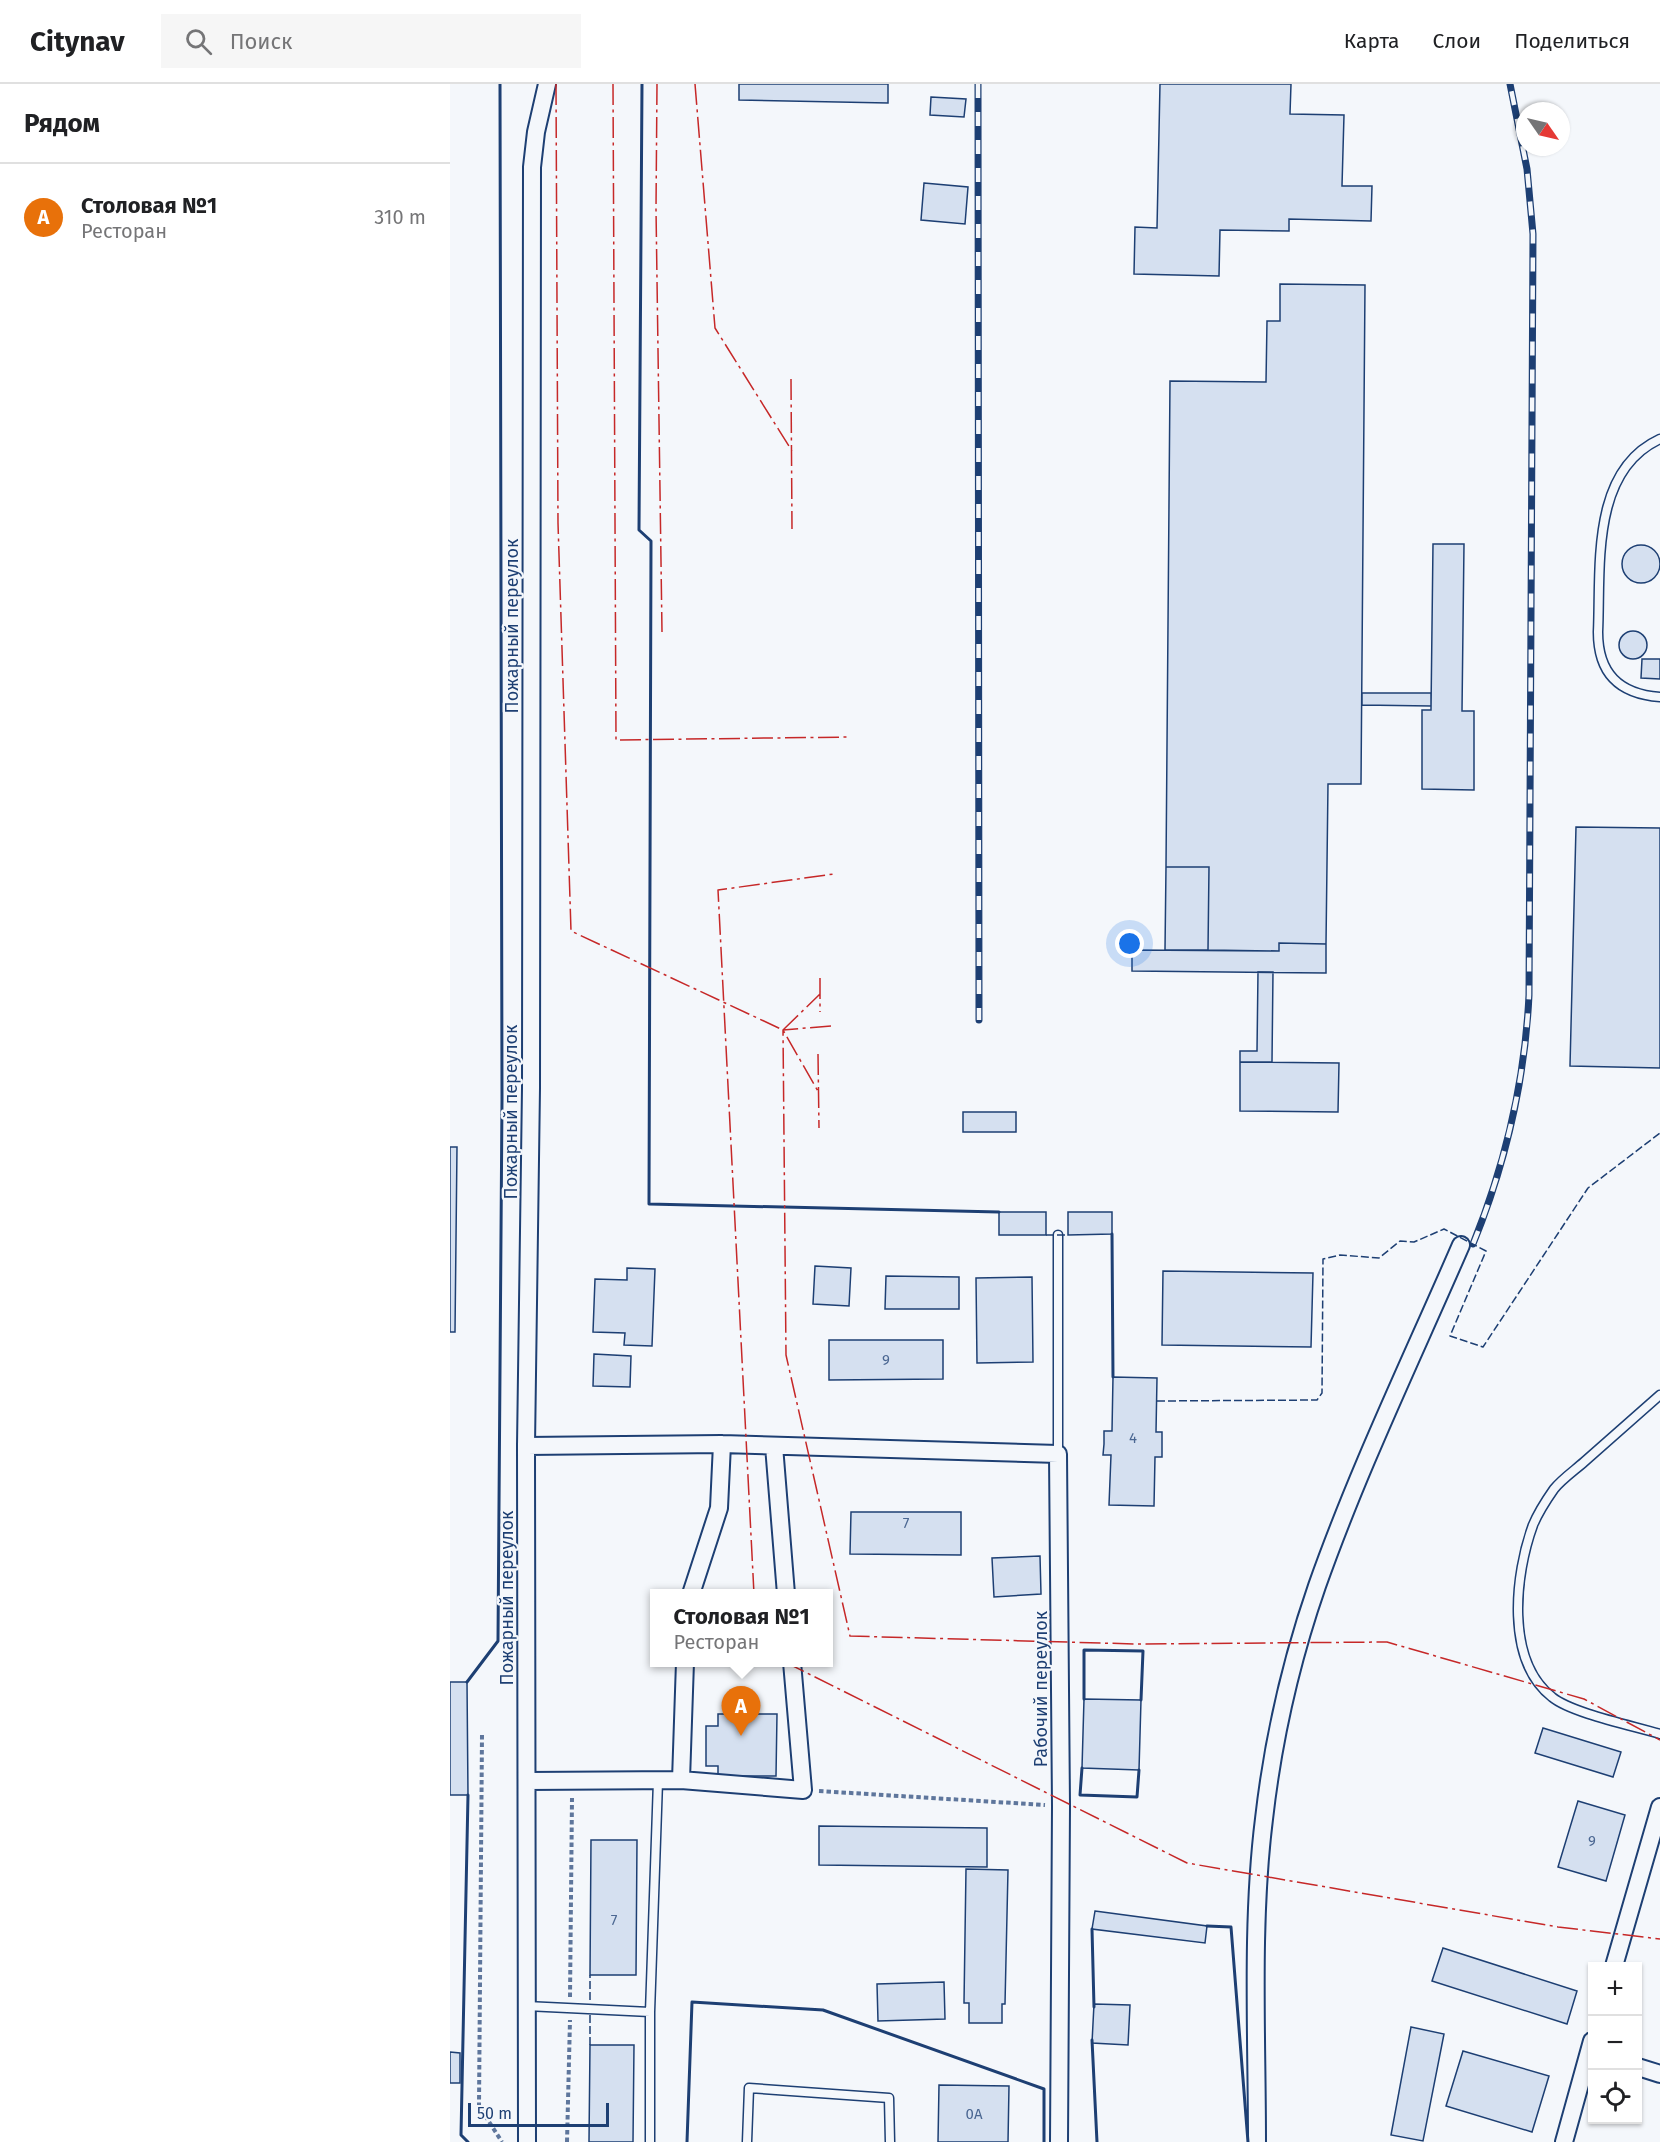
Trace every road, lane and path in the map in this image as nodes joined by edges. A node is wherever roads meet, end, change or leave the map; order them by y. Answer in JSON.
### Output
{"nodes":[{"id":1,"x":547,"y":84,"type":"edge"},
{"id":2,"x":1660,"y":439,"type":"edge"},
{"id":3,"x":1660,"y":697,"type":"edge"},
{"id":4,"x":1058,"y":1235,"type":"dead end"},
{"id":5,"x":1461,"y":1245,"type":"dead end"},
{"id":6,"x":1660,"y":1395,"type":"edge"},
{"id":7,"x":722,"y":1444,"type":"junction"},
{"id":8,"x":526,"y":1446,"type":"junction"},
{"id":9,"x":774,"y":1446,"type":"junction"},
{"id":10,"x":1058,"y":1454,"type":"junction"},
{"id":11,"x":692,"y":1589,"type":"edge"},
{"id":12,"x":786,"y":1589,"type":"edge"},
{"id":13,"x":685,"y":1667,"type":"edge"},
{"id":14,"x":792,"y":1667,"type":"edge"},
{"id":15,"x":1660,"y":1734,"type":"edge"},
{"id":16,"x":482,"y":1736,"type":"dead end"},
{"id":17,"x":681,"y":1780,"type":"junction"},
{"id":18,"x":527,"y":1781,"type":"junction"},
{"id":19,"x":658,"y":1781,"type":"junction"},
{"id":20,"x":572,"y":1783,"type":"junction"},
{"id":21,"x":803,"y":1790,"type":"junction"},
{"id":22,"x":1061,"y":1806,"type":"junction"},
{"id":23,"x":1660,"y":1807,"type":"edge"},
{"id":24,"x":1615,"y":1962,"type":"edge"},
{"id":25,"x":526,"y":2006,"type":"junction"},
{"id":26,"x":570,"y":2007,"type":"junction"},
{"id":27,"x":650,"y":2012,"type":"junction"},
{"id":28,"x":1588,"y":2061,"type":"edge"},
{"id":29,"x":1642,"y":2068,"type":"edge"},
{"id":30,"x":1660,"y":2074,"type":"edge"},
{"id":31,"x":502,"y":2142,"type":"edge"},
{"id":32,"x":527,"y":2142,"type":"edge"},
{"id":33,"x":567,"y":2142,"type":"edge"},
{"id":34,"x":650,"y":2142,"type":"edge"},
{"id":35,"x":747,"y":2142,"type":"edge"},
{"id":36,"x":890,"y":2142,"type":"edge"},
{"id":37,"x":1059,"y":2142,"type":"edge"},
{"id":38,"x":1257,"y":2142,"type":"edge"},
{"id":39,"x":1564,"y":2142,"type":"edge"}],
"edges":[{"from":1,"to":8,"type":"street","name":"Пожарный переулок"},
{"from":2,"to":3,"type":"lane"},
{"from":4,"to":10,"type":"lane","name":"Рабочий переулок"},
{"from":5,"to":38,"type":"street"},
{"from":6,"to":15,"type":"lane"},
{"from":7,"to":8,"type":"street"},
{"from":7,"to":9,"type":"street"},
{"from":7,"to":11,"type":"street"},
{"from":8,"to":18,"type":"street","name":"Пожарный переулок"},
{"from":9,"to":10,"type":"street"},
{"from":9,"to":12,"type":"street"},
{"from":10,"to":22,"type":"street","name":"Рабочий переулок"},
{"from":13,"to":17,"type":"street"},
{"from":14,"to":21,"type":"street"},
{"from":16,"to":31,"type":"path"},
{"from":17,"to":19,"type":"street"},
{"from":17,"to":21,"type":"street"},
{"from":18,"to":20,"type":"street"},
{"from":18,"to":25,"type":"street","name":"Пожарный переулок"},
{"from":19,"to":20,"type":"street"},
{"from":19,"to":27,"type":"lane"},
{"from":20,"to":26,"type":"path"},
{"from":21,"to":22,"type":"path"},
{"from":22,"to":37,"type":"street","name":"Рабочий переулок"},
{"from":23,"to":24,"type":"street"},
{"from":25,"to":26,"type":"lane"},
{"from":25,"to":32,"type":"street","name":"Пожарный переулок"},
{"from":26,"to":27,"type":"lane"},
{"from":26,"to":33,"type":"path"},
{"from":27,"to":34,"type":"lane"},
{"from":28,"to":39,"type":"street"},
{"from":29,"to":30,"type":"street"},
{"from":35,"to":36,"type":"lane"}]}
